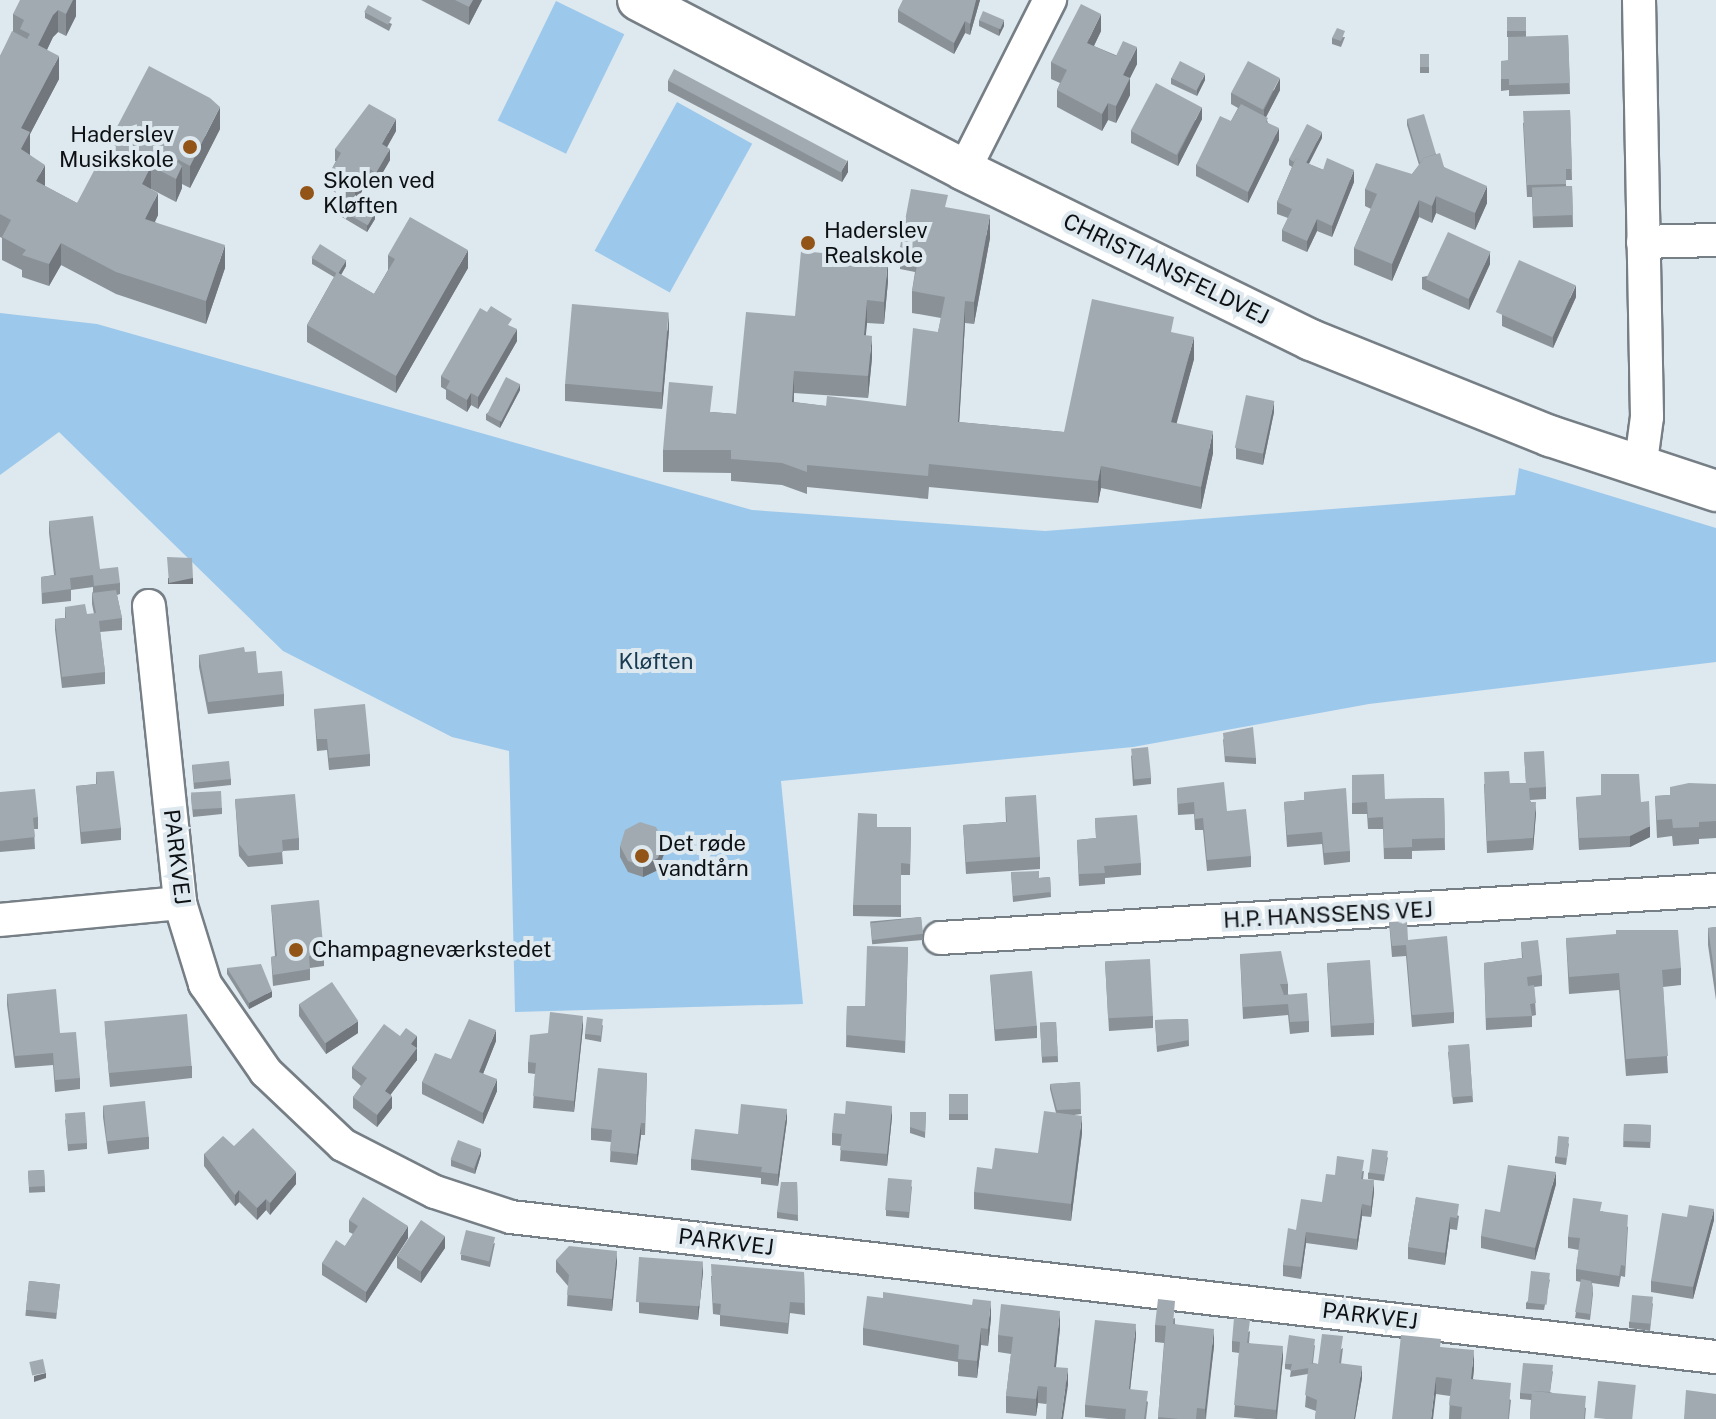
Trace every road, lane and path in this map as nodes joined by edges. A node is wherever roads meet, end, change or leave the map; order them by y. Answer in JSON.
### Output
{"nodes":[{"id":1,"x":638,"y":0,"type":"edge"},
{"id":2,"x":1050,"y":0,"type":"edge"},
{"id":3,"x":1639,"y":0,"type":"edge"},
{"id":4,"x":964,"y":170,"type":"junction"},
{"id":5,"x":1716,"y":240,"type":"edge"},
{"id":6,"x":1643,"y":242,"type":"junction"},
{"id":7,"x":1640,"y":469,"type":"junction"},
{"id":8,"x":1716,"y":491,"type":"edge"},
{"id":9,"x":149,"y":606,"type":"dead end"},
{"id":10,"x":1716,"y":890,"type":"edge"},
{"id":11,"x":180,"y":903,"type":"junction"},
{"id":12,"x":0,"y":920,"type":"edge"},
{"id":13,"x":940,"y":938,"type":"dead end"},
{"id":14,"x":1716,"y":1357,"type":"edge"}],
"edges":[{"from":1,"to":4,"type":"street","name":"CHRISTIANSFELDVEJ"},
{"from":2,"to":4,"type":"street"},
{"from":3,"to":6,"type":"street"},
{"from":4,"to":7,"type":"street","name":"CHRISTIANSFELDVEJ"},
{"from":5,"to":6,"type":"street"},
{"from":6,"to":7,"type":"street"},
{"from":7,"to":8,"type":"street","name":"CHRISTIANSFELDVEJ"},
{"from":9,"to":11,"type":"street","name":"PARKVEJ"},
{"from":10,"to":13,"type":"street","name":"H.P. HANSSENS VEJ"},
{"from":11,"to":12,"type":"street"},
{"from":11,"to":14,"type":"street","name":"PARKVEJ"}]}
